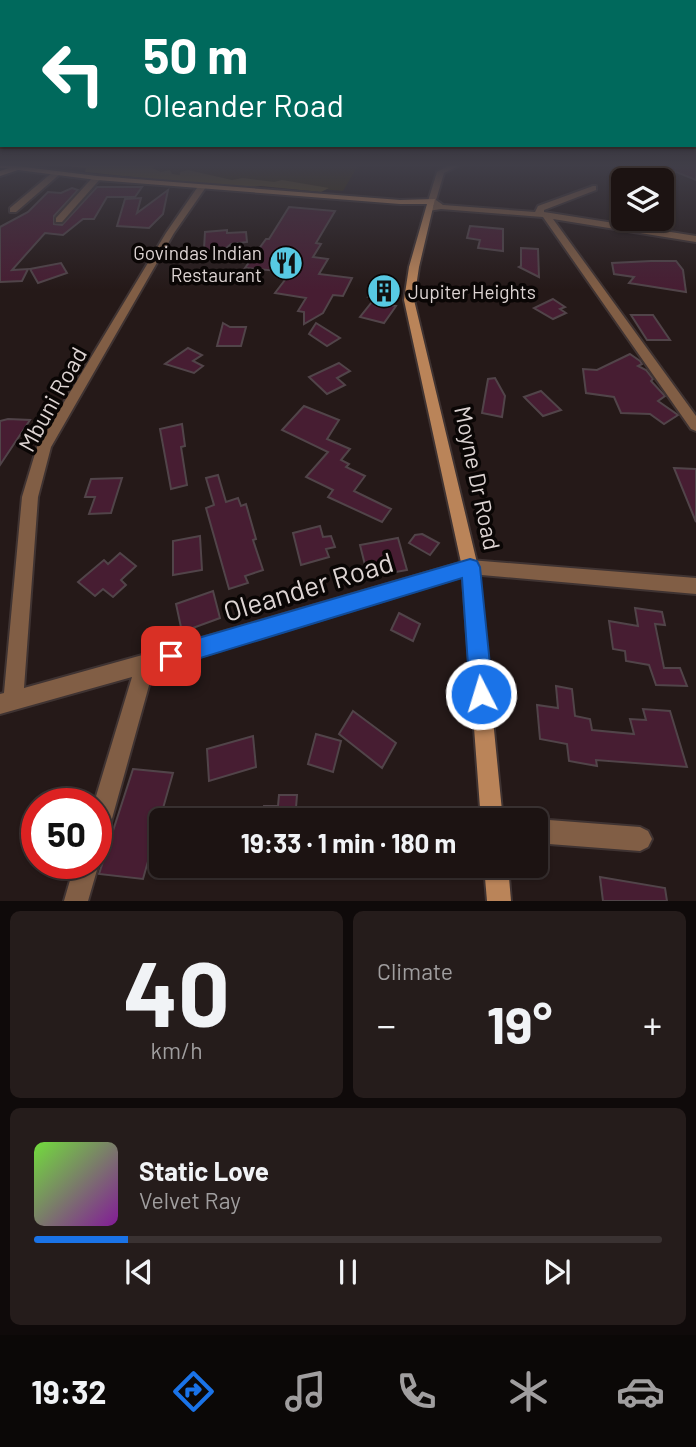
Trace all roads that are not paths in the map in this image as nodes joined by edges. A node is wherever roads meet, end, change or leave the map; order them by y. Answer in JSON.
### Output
{"nodes":[{"id":1,"x":18,"y":206,"type":"edge"},
{"id":2,"x":72,"y":206,"type":"edge"},
{"id":3,"x":189,"y":206,"type":"edge"},
{"id":4,"x":420,"y":206,"type":"edge"},
{"id":5,"x":420,"y":206,"type":"edge"},
{"id":6,"x":546,"y":206,"type":"edge"},
{"id":7,"x":430,"y":208,"type":"junction"},
{"id":8,"x":13,"y":210,"type":"dead end"},
{"id":9,"x":543,"y":215,"type":"junction"},
{"id":10,"x":59,"y":220,"type":"dead end"},
{"id":11,"x":696,"y":239,"type":"edge"},
{"id":12,"x":696,"y":426,"type":"edge"},
{"id":13,"x":470,"y":567,"type":"junction"},
{"id":14,"x":696,"y":586,"type":"edge"},
{"id":15,"x":146,"y":664,"type":"junction"},
{"id":16,"x":7,"y":702,"type":"edge"},
{"id":17,"x":109,"y":788,"type":"edge"},
{"id":18,"x":491,"y":808,"type":"edge"},
{"id":19,"x":548,"y":832,"type":"edge"},
{"id":20,"x":639,"y":839,"type":"dead end"},
{"id":21,"x":497,"y":878,"type":"edge"},
{"id":22,"x":82,"y":879,"type":"edge"},
{"id":23,"x":76,"y":901,"type":"edge"},
{"id":24,"x":499,"y":901,"type":"edge"}],
"edges":[{"from":1,"to":8,"type":"street"},
{"from":2,"to":10,"type":"street"},
{"from":3,"to":16,"type":"street","name":"Mbuni Road"},
{"from":4,"to":7,"type":"main road"},
{"from":5,"to":7,"type":"main road"},
{"from":6,"to":9,"type":"street"},
{"from":7,"to":9,"type":"street"},
{"from":7,"to":13,"type":"main road","name":"Moyne Dr Road"},
{"from":9,"to":11,"type":"street"},
{"from":9,"to":12,"type":"street"},
{"from":13,"to":14,"type":"street"},
{"from":13,"to":15,"type":"street","name":"Oleander Road"},
{"from":13,"to":18,"type":"main road","name":"Moyne Dr Road"},
{"from":15,"to":16,"type":"street","name":"Oleander Road"},
{"from":15,"to":17,"type":"street"},
{"from":19,"to":20,"type":"street"},
{"from":21,"to":24,"type":"main road"},
{"from":22,"to":23,"type":"street"}]}
